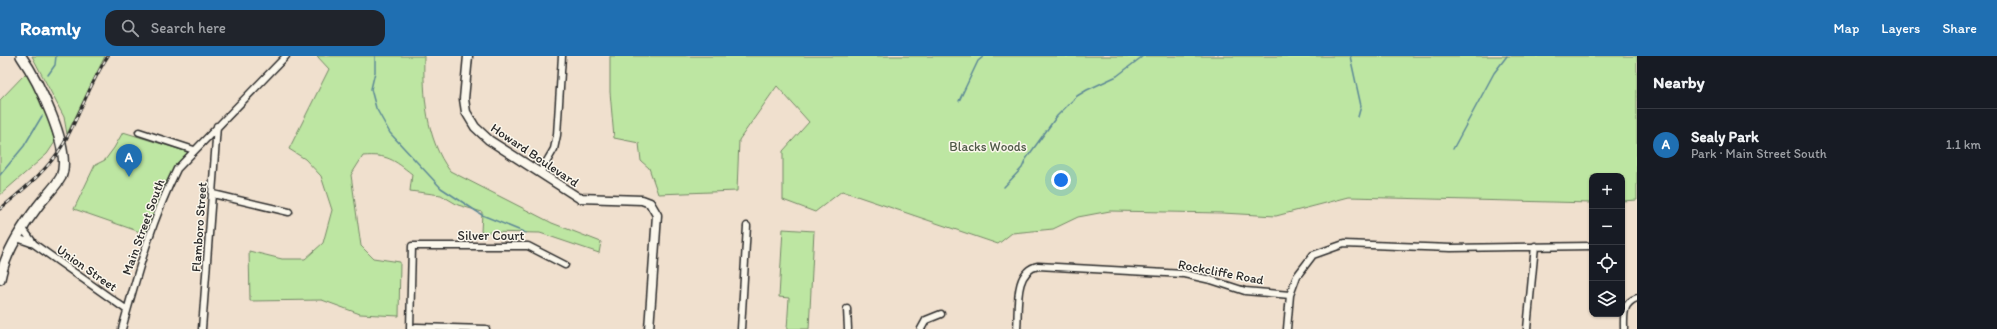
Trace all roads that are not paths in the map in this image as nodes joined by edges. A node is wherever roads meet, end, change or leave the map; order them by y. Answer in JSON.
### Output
{"nodes":[{"id":1,"x":20,"y":56,"type":"edge"},
{"id":2,"x":286,"y":56,"type":"edge"},
{"id":3,"x":468,"y":56,"type":"edge"},
{"id":4,"x":562,"y":56,"type":"edge"},
{"id":5,"x":217,"y":126,"type":"junction"},
{"id":6,"x":139,"y":132,"type":"dead end"},
{"id":7,"x":194,"y":150,"type":"junction"},
{"id":8,"x":540,"y":173,"type":"junction"},
{"id":9,"x":213,"y":194,"type":"junction"},
{"id":10,"x":289,"y":212,"type":"dead end"},
{"id":11,"x":747,"y":226,"type":"dead end"},
{"id":12,"x":23,"y":229,"type":"junction"},
{"id":13,"x":17,"y":238,"type":"junction"},
{"id":14,"x":34,"y":244,"type":"junction"},
{"id":15,"x":1535,"y":246,"type":"junction"},
{"id":16,"x":1589,"y":246,"type":"edge"},
{"id":17,"x":565,"y":265,"type":"dead end"},
{"id":18,"x":0,"y":278,"type":"edge"},
{"id":19,"x":1290,"y":295,"type":"junction"},
{"id":20,"x":1637,"y":298,"type":"edge"},
{"id":21,"x":847,"y":308,"type":"dead end"},
{"id":22,"x":127,"y":310,"type":"junction"},
{"id":23,"x":942,"y":314,"type":"dead end"},
{"id":24,"x":122,"y":329,"type":"edge"},
{"id":25,"x":202,"y":329,"type":"edge"},
{"id":26,"x":410,"y":329,"type":"edge"},
{"id":27,"x":414,"y":329,"type":"edge"},
{"id":28,"x":486,"y":329,"type":"edge"},
{"id":29,"x":649,"y":329,"type":"edge"},
{"id":30,"x":740,"y":329,"type":"edge"},
{"id":31,"x":848,"y":329,"type":"edge"},
{"id":32,"x":921,"y":329,"type":"edge"},
{"id":33,"x":1018,"y":329,"type":"edge"},
{"id":34,"x":1287,"y":329,"type":"edge"},
{"id":35,"x":1527,"y":329,"type":"edge"},
{"id":36,"x":1624,"y":329,"type":"edge"}],
"edges":[{"from":1,"to":12,"type":"main road"},
{"from":2,"to":5,"type":"street","name":"Main Street South"},
{"from":3,"to":8,"type":"street","name":"Howard Boulevard"},
{"from":4,"to":8,"type":"street"},
{"from":5,"to":7,"type":"street","name":"Main Street South"},
{"from":5,"to":9,"type":"street","name":"Flamboro Street"},
{"from":6,"to":7,"type":"street"},
{"from":7,"to":22,"type":"street","name":"Main Street South"},
{"from":8,"to":29,"type":"street","name":"Howard Boulevard"},
{"from":9,"to":10,"type":"street"},
{"from":9,"to":25,"type":"street","name":"Flamboro Street"},
{"from":11,"to":30,"type":"street"},
{"from":12,"to":13,"type":"main road"},
{"from":12,"to":14,"type":"street","name":"Union Street"},
{"from":13,"to":14,"type":"street","name":"Union Street"},
{"from":13,"to":18,"type":"main road"},
{"from":14,"to":22,"type":"street","name":"Union Street"},
{"from":15,"to":16,"type":"street"},
{"from":15,"to":19,"type":"street"},
{"from":15,"to":35,"type":"street"},
{"from":17,"to":26,"type":"street","name":"Silver Court"},
{"from":19,"to":33,"type":"street","name":"Rockcliffe Road"},
{"from":19,"to":34,"type":"street"},
{"from":20,"to":36,"type":"street"},
{"from":21,"to":31,"type":"street"},
{"from":22,"to":24,"type":"street","name":"Main Street South"},
{"from":23,"to":32,"type":"street"},
{"from":27,"to":28,"type":"street"}]}
